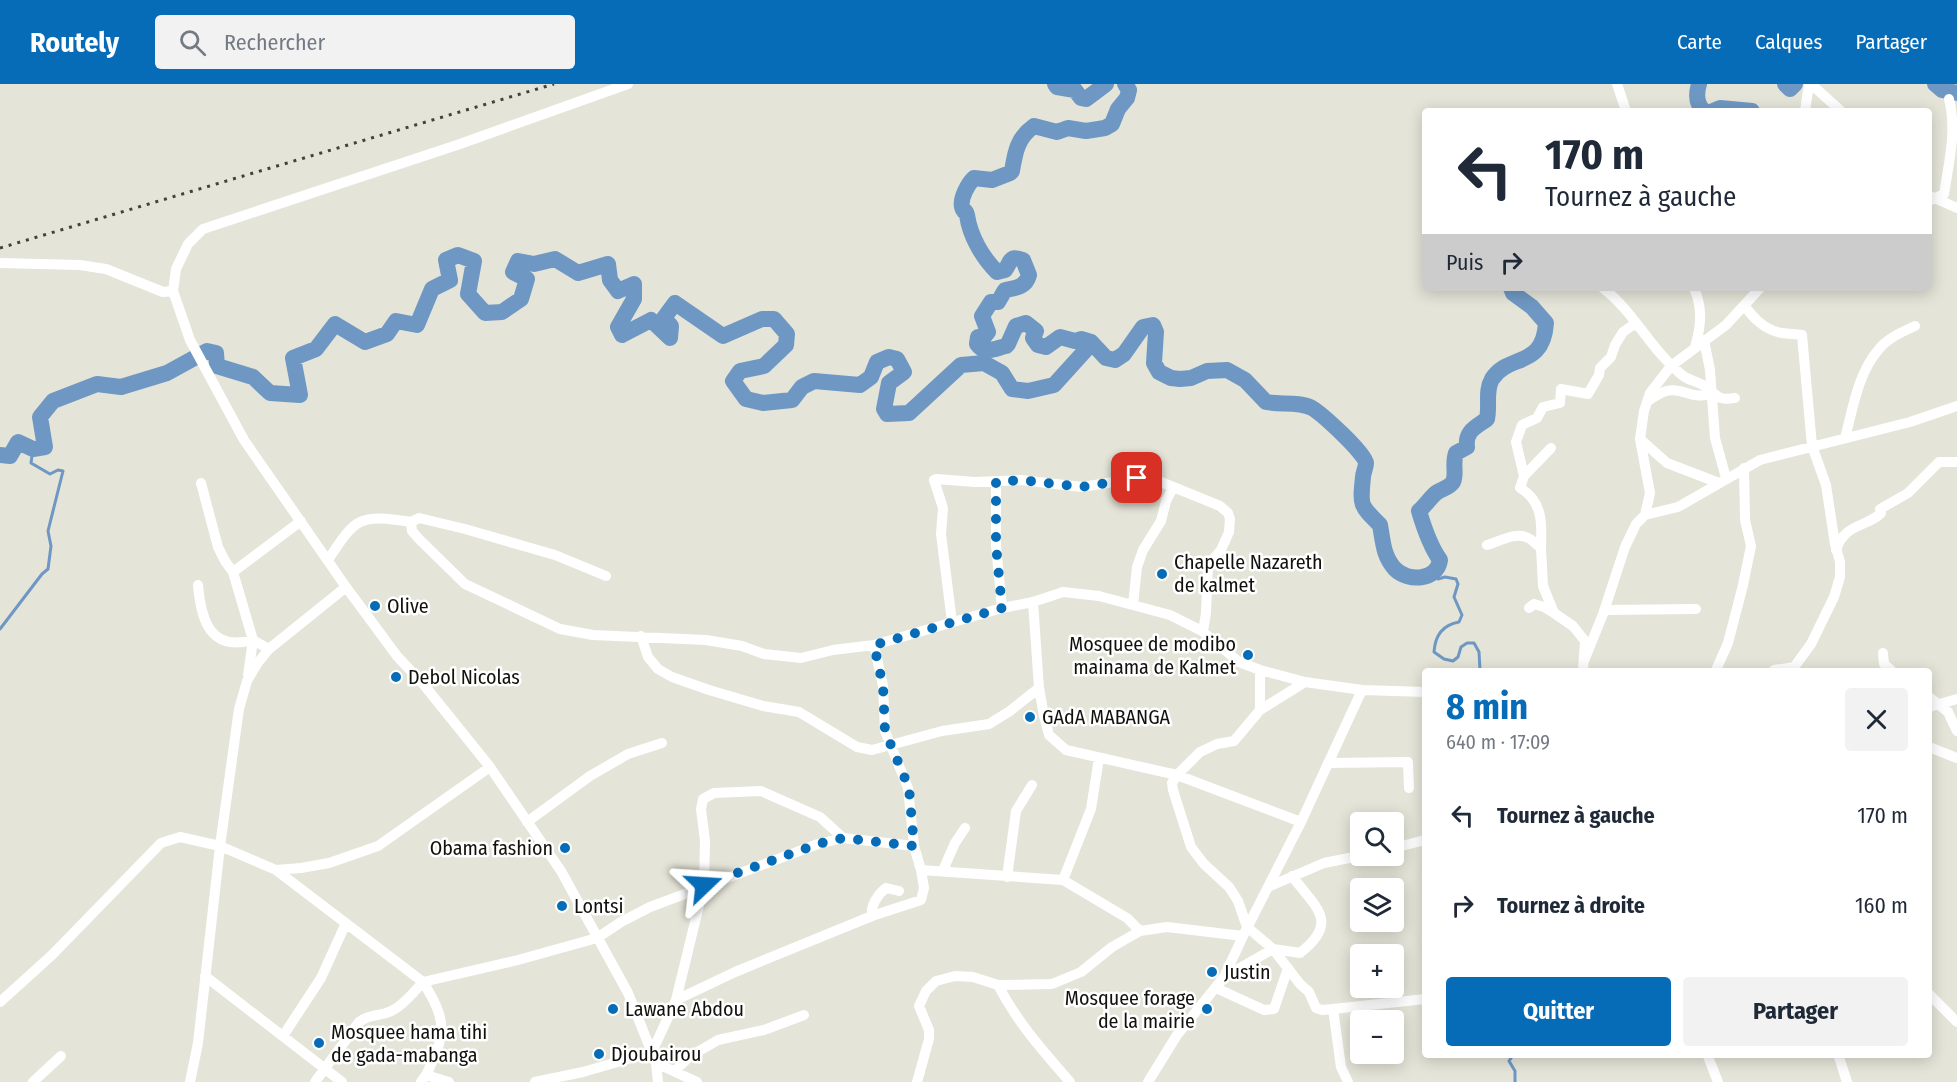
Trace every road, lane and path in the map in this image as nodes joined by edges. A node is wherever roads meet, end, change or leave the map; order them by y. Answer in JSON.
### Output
{"nodes":[{"id":1,"x":627,"y":84,"type":"edge"},
{"id":2,"x":1617,"y":84,"type":"edge"},
{"id":3,"x":1810,"y":84,"type":"edge"},
{"id":4,"x":1949,"y":99,"type":"dead end"},
{"id":5,"x":1625,"y":108,"type":"edge"},
{"id":6,"x":1806,"y":108,"type":"edge"},
{"id":7,"x":1838,"y":108,"type":"edge"},
{"id":8,"x":1932,"y":199,"type":"edge"},
{"id":9,"x":1932,"y":199,"type":"edge"},
{"id":10,"x":1957,"y":208,"type":"edge"},
{"id":11,"x":0,"y":263,"type":"edge"},
{"id":12,"x":173,"y":291,"type":"junction"},
{"id":13,"x":1607,"y":291,"type":"edge"},
{"id":14,"x":1695,"y":291,"type":"edge"},
{"id":15,"x":1757,"y":291,"type":"edge"},
{"id":16,"x":1744,"y":306,"type":"junction"},
{"id":17,"x":1638,"y":326,"type":"junction"},
{"id":18,"x":1915,"y":326,"type":"dead end"},
{"id":19,"x":1704,"y":340,"type":"junction"},
{"id":20,"x":1695,"y":347,"type":"junction"},
{"id":21,"x":1671,"y":366,"type":"junction"},
{"id":22,"x":1712,"y":394,"type":"junction"},
{"id":23,"x":1735,"y":398,"type":"dead end"},
{"id":24,"x":1646,"y":403,"type":"junction"},
{"id":25,"x":1957,"y":406,"type":"edge"},
{"id":26,"x":1845,"y":438,"type":"junction"},
{"id":27,"x":1640,"y":439,"type":"junction"},
{"id":28,"x":1812,"y":446,"type":"junction"},
{"id":29,"x":1551,"y":447,"type":"dead end"},
{"id":30,"x":1957,"y":462,"type":"edge"},
{"id":31,"x":1744,"y":468,"type":"junction"},
{"id":32,"x":1524,"y":476,"type":"junction"},
{"id":33,"x":1723,"y":480,"type":"junction"},
{"id":34,"x":996,"y":482,"type":"junction"},
{"id":35,"x":201,"y":483,"type":"dead end"},
{"id":36,"x":1173,"y":488,"type":"junction"},
{"id":37,"x":1645,"y":515,"type":"junction"},
{"id":38,"x":300,"y":521,"type":"junction"},
{"id":39,"x":411,"y":522,"type":"junction"},
{"id":40,"x":1487,"y":545,"type":"dead end"},
{"id":41,"x":1540,"y":548,"type":"junction"},
{"id":42,"x":1836,"y":549,"type":"junction"},
{"id":43,"x":328,"y":560,"type":"junction"},
{"id":44,"x":233,"y":572,"type":"junction"},
{"id":45,"x":606,"y":576,"type":"dead end"},
{"id":46,"x":198,"y":585,"type":"dead end"},
{"id":47,"x":346,"y":587,"type":"junction"},
{"id":48,"x":1033,"y":602,"type":"junction"},
{"id":49,"x":1133,"y":604,"type":"junction"},
{"id":50,"x":1002,"y":608,"type":"junction"},
{"id":51,"x":1529,"y":608,"type":"dead end"},
{"id":52,"x":1696,"y":609,"type":"dead end"},
{"id":53,"x":1605,"y":610,"type":"junction"},
{"id":54,"x":1554,"y":613,"type":"junction"},
{"id":55,"x":952,"y":622,"type":"junction"},
{"id":56,"x":1203,"y":631,"type":"junction"},
{"id":57,"x":641,"y":636,"type":"junction"},
{"id":58,"x":253,"y":640,"type":"junction"},
{"id":59,"x":874,"y":645,"type":"junction"},
{"id":60,"x":269,"y":649,"type":"junction"},
{"id":61,"x":1883,"y":652,"type":"dead end"},
{"id":62,"x":1584,"y":666,"type":"edge"},
{"id":63,"x":1717,"y":668,"type":"edge"},
{"id":64,"x":1794,"y":668,"type":"edge"},
{"id":65,"x":1889,"y":668,"type":"edge"},
{"id":66,"x":1260,"y":670,"type":"junction"},
{"id":67,"x":247,"y":681,"type":"junction"},
{"id":68,"x":1305,"y":682,"type":"junction"},
{"id":69,"x":1039,"y":688,"type":"junction"},
{"id":70,"x":1362,"y":690,"type":"junction"},
{"id":71,"x":1422,"y":692,"type":"edge"},
{"id":72,"x":1957,"y":699,"type":"edge"},
{"id":73,"x":1934,"y":706,"type":"edge"},
{"id":74,"x":1260,"y":710,"type":"junction"},
{"id":75,"x":1957,"y":731,"type":"edge"},
{"id":76,"x":662,"y":743,"type":"dead end"},
{"id":77,"x":890,"y":745,"type":"junction"},
{"id":78,"x":1932,"y":748,"type":"edge"},
{"id":79,"x":1098,"y":758,"type":"junction"},
{"id":80,"x":1957,"y":758,"type":"edge"},
{"id":81,"x":1328,"y":763,"type":"junction"},
{"id":82,"x":489,"y":767,"type":"junction"},
{"id":83,"x":1177,"y":775,"type":"junction"},
{"id":84,"x":1032,"y":785,"type":"dead end"},
{"id":85,"x":1409,"y":788,"type":"dead end"},
{"id":86,"x":527,"y":822,"type":"junction"},
{"id":87,"x":1301,"y":822,"type":"junction"},
{"id":88,"x":965,"y":828,"type":"dead end"},
{"id":89,"x":843,"y":838,"type":"junction"},
{"id":90,"x":1422,"y":841,"type":"edge"},
{"id":91,"x":1404,"y":845,"type":"edge"},
{"id":92,"x":219,"y":846,"type":"junction"},
{"id":93,"x":914,"y":846,"type":"junction"},
{"id":94,"x":1350,"y":858,"type":"edge"},
{"id":95,"x":276,"y":870,"type":"junction"},
{"id":96,"x":921,"y":870,"type":"junction"},
{"id":97,"x":943,"y":870,"type":"junction"},
{"id":98,"x":1292,"y":876,"type":"junction"},
{"id":99,"x":1007,"y":877,"type":"junction"},
{"id":100,"x":1063,"y":880,"type":"junction"},
{"id":101,"x":704,"y":885,"type":"junction"},
{"id":102,"x":1268,"y":887,"type":"junction"},
{"id":103,"x":899,"y":891,"type":"dead end"},
{"id":104,"x":872,"y":916,"type":"junction"},
{"id":105,"x":346,"y":923,"type":"junction"},
{"id":106,"x":1140,"y":932,"type":"junction"},
{"id":107,"x":1245,"y":932,"type":"junction"},
{"id":108,"x":597,"y":938,"type":"junction"},
{"id":109,"x":1273,"y":949,"type":"junction"},
{"id":110,"x":1288,"y":968,"type":"junction"},
{"id":111,"x":205,"y":976,"type":"junction"},
{"id":112,"x":1224,"y":977,"type":"junction"},
{"id":113,"x":423,"y":982,"type":"junction"},
{"id":114,"x":998,"y":985,"type":"junction"},
{"id":115,"x":1216,"y":988,"type":"junction"},
{"id":116,"x":1932,"y":997,"type":"edge"},
{"id":117,"x":1422,"y":999,"type":"edge"},
{"id":118,"x":676,"y":1000,"type":"junction"},
{"id":119,"x":0,"y":1002,"type":"edge"},
{"id":120,"x":1333,"y":1009,"type":"junction"},
{"id":121,"x":804,"y":1015,"type":"dead end"},
{"id":122,"x":1957,"y":1022,"type":"edge"},
{"id":123,"x":283,"y":1036,"type":"junction"},
{"id":124,"x":652,"y":1052,"type":"junction"},
{"id":125,"x":61,"y":1056,"type":"dead end"},
{"id":126,"x":1709,"y":1058,"type":"edge"},
{"id":127,"x":1839,"y":1058,"type":"edge"},
{"id":128,"x":656,"y":1063,"type":"junction"},
{"id":129,"x":324,"y":1068,"type":"junction"},
{"id":130,"x":675,"y":1071,"type":"junction"},
{"id":131,"x":583,"y":1077,"type":"edge"},
{"id":132,"x":424,"y":1078,"type":"edge"},
{"id":133,"x":33,"y":1082,"type":"edge"},
{"id":134,"x":190,"y":1082,"type":"edge"},
{"id":135,"x":315,"y":1082,"type":"edge"},
{"id":136,"x":342,"y":1082,"type":"edge"},
{"id":137,"x":449,"y":1082,"type":"edge"},
{"id":138,"x":535,"y":1082,"type":"edge"},
{"id":139,"x":658,"y":1082,"type":"edge"},
{"id":140,"x":697,"y":1082,"type":"edge"},
{"id":141,"x":917,"y":1082,"type":"edge"},
{"id":142,"x":1070,"y":1082,"type":"edge"},
{"id":143,"x":1148,"y":1082,"type":"edge"},
{"id":144,"x":1348,"y":1082,"type":"edge"},
{"id":145,"x":1718,"y":1082,"type":"edge"},
{"id":146,"x":1847,"y":1082,"type":"edge"}],
"edges":[{"from":1,"to":12,"type":"street"},
{"from":2,"to":5,"type":"street"},
{"from":3,"to":6,"type":"street"},
{"from":3,"to":7,"type":"street"},
{"from":4,"to":8,"type":"street"},
{"from":9,"to":10,"type":"street"},
{"from":11,"to":12,"type":"street"},
{"from":12,"to":38,"type":"street"},
{"from":13,"to":17,"type":"street"},
{"from":14,"to":20,"type":"street"},
{"from":15,"to":16,"type":"street"},
{"from":16,"to":19,"type":"street"},
{"from":16,"to":28,"type":"street"},
{"from":17,"to":21,"type":"street"},
{"from":17,"to":32,"type":"street"},
{"from":18,"to":26,"type":"street"},
{"from":19,"to":20,"type":"street"},
{"from":19,"to":22,"type":"street"},
{"from":20,"to":21,"type":"street"},
{"from":21,"to":22,"type":"street"},
{"from":21,"to":24,"type":"street"},
{"from":22,"to":23,"type":"street"},
{"from":22,"to":24,"type":"street"},
{"from":22,"to":33,"type":"street"},
{"from":24,"to":27,"type":"street"},
{"from":25,"to":26,"type":"street"},
{"from":26,"to":28,"type":"street"},
{"from":27,"to":33,"type":"street"},
{"from":27,"to":37,"type":"street"},
{"from":28,"to":31,"type":"street"},
{"from":28,"to":42,"type":"street"},
{"from":29,"to":32,"type":"street"},
{"from":30,"to":42,"type":"street"},
{"from":31,"to":33,"type":"street"},
{"from":31,"to":63,"type":"street"},
{"from":32,"to":41,"type":"street"},
{"from":33,"to":37,"type":"street"},
{"from":34,"to":36,"type":"street"},
{"from":34,"to":50,"type":"street"},
{"from":34,"to":55,"type":"street"},
{"from":35,"to":44,"type":"street"},
{"from":36,"to":49,"type":"street"},
{"from":36,"to":56,"type":"street"},
{"from":37,"to":53,"type":"street"},
{"from":38,"to":43,"type":"street"},
{"from":38,"to":44,"type":"street"},
{"from":39,"to":43,"type":"street"},
{"from":39,"to":45,"type":"street"},
{"from":39,"to":57,"type":"street"},
{"from":40,"to":41,"type":"street"},
{"from":41,"to":54,"type":"street"},
{"from":42,"to":64,"type":"street"},
{"from":43,"to":47,"type":"street"},
{"from":44,"to":58,"type":"street"},
{"from":46,"to":58,"type":"street"},
{"from":47,"to":60,"type":"street"},
{"from":47,"to":82,"type":"street"},
{"from":48,"to":49,"type":"street"},
{"from":48,"to":50,"type":"street"},
{"from":48,"to":69,"type":"street"},
{"from":49,"to":56,"type":"street"},
{"from":50,"to":55,"type":"street"},
{"from":51,"to":54,"type":"street"},
{"from":52,"to":53,"type":"street"},
{"from":53,"to":62,"type":"street"},
{"from":54,"to":62,"type":"street"},
{"from":55,"to":59,"type":"street"},
{"from":56,"to":66,"type":"street"},
{"from":57,"to":59,"type":"street"},
{"from":57,"to":77,"type":"street"},
{"from":58,"to":60,"type":"street"},
{"from":58,"to":67,"type":"street"},
{"from":59,"to":77,"type":"street"},
{"from":60,"to":67,"type":"street"},
{"from":61,"to":65,"type":"street"},
{"from":66,"to":68,"type":"street"},
{"from":66,"to":74,"type":"street"},
{"from":67,"to":92,"type":"street"},
{"from":68,"to":70,"type":"street"},
{"from":68,"to":74,"type":"street"},
{"from":69,"to":77,"type":"street"},
{"from":69,"to":79,"type":"street"},
{"from":70,"to":71,"type":"street"},
{"from":70,"to":81,"type":"street"},
{"from":72,"to":73,"type":"street"},
{"from":73,"to":75,"type":"street"},
{"from":74,"to":83,"type":"street"},
{"from":76,"to":86,"type":"street"},
{"from":77,"to":93,"type":"street"},
{"from":78,"to":80,"type":"street"},
{"from":79,"to":83,"type":"street"},
{"from":79,"to":100,"type":"street"},
{"from":81,"to":85,"type":"street"},
{"from":81,"to":87,"type":"street"},
{"from":82,"to":86,"type":"street"},
{"from":82,"to":95,"type":"street"},
{"from":83,"to":87,"type":"street"},
{"from":83,"to":107,"type":"street"},
{"from":84,"to":99,"type":"street"},
{"from":86,"to":108,"type":"street"},
{"from":87,"to":102,"type":"street"},
{"from":88,"to":97,"type":"street"},
{"from":89,"to":93,"type":"street"},
{"from":89,"to":101,"type":"street"},
{"from":89,"to":101,"type":"street"},
{"from":90,"to":91,"type":"street"},
{"from":92,"to":95,"type":"street"},
{"from":92,"to":111,"type":"street"},
{"from":92,"to":119,"type":"street"},
{"from":93,"to":96,"type":"street"},
{"from":94,"to":98,"type":"street"},
{"from":95,"to":105,"type":"street"},
{"from":96,"to":97,"type":"street"},
{"from":96,"to":104,"type":"street"},
{"from":97,"to":99,"type":"street"},
{"from":98,"to":102,"type":"street"},
{"from":98,"to":109,"type":"street"},
{"from":99,"to":100,"type":"street"},
{"from":100,"to":106,"type":"street"},
{"from":101,"to":108,"type":"street"},
{"from":101,"to":118,"type":"street"},
{"from":102,"to":107,"type":"street"},
{"from":103,"to":104,"type":"street"},
{"from":104,"to":118,"type":"street"},
{"from":105,"to":113,"type":"street"},
{"from":105,"to":123,"type":"street"},
{"from":106,"to":107,"type":"street"},
{"from":106,"to":114,"type":"street"},
{"from":107,"to":109,"type":"street"},
{"from":107,"to":112,"type":"street"},
{"from":108,"to":113,"type":"street"},
{"from":108,"to":124,"type":"street"},
{"from":109,"to":110,"type":"street"},
{"from":109,"to":112,"type":"street"},
{"from":110,"to":115,"type":"street"},
{"from":110,"to":120,"type":"street"},
{"from":111,"to":123,"type":"street"},
{"from":111,"to":134,"type":"street"},
{"from":112,"to":115,"type":"street"},
{"from":113,"to":129,"type":"street"},
{"from":113,"to":132,"type":"street"},
{"from":114,"to":141,"type":"street"},
{"from":114,"to":142,"type":"street"},
{"from":115,"to":143,"type":"street"},
{"from":116,"to":122,"type":"street"},
{"from":117,"to":120,"type":"street"},
{"from":118,"to":124,"type":"street"},
{"from":120,"to":144,"type":"street"},
{"from":121,"to":130,"type":"street"},
{"from":123,"to":129,"type":"street"},
{"from":124,"to":128,"type":"street"},
{"from":124,"to":131,"type":"street"},
{"from":125,"to":133,"type":"street"},
{"from":126,"to":145,"type":"street"},
{"from":127,"to":146,"type":"street"},
{"from":128,"to":130,"type":"street"},
{"from":128,"to":139,"type":"street"},
{"from":129,"to":135,"type":"street"},
{"from":129,"to":136,"type":"street"},
{"from":130,"to":140,"type":"street"},
{"from":131,"to":138,"type":"street"},
{"from":132,"to":137,"type":"street"}]}
